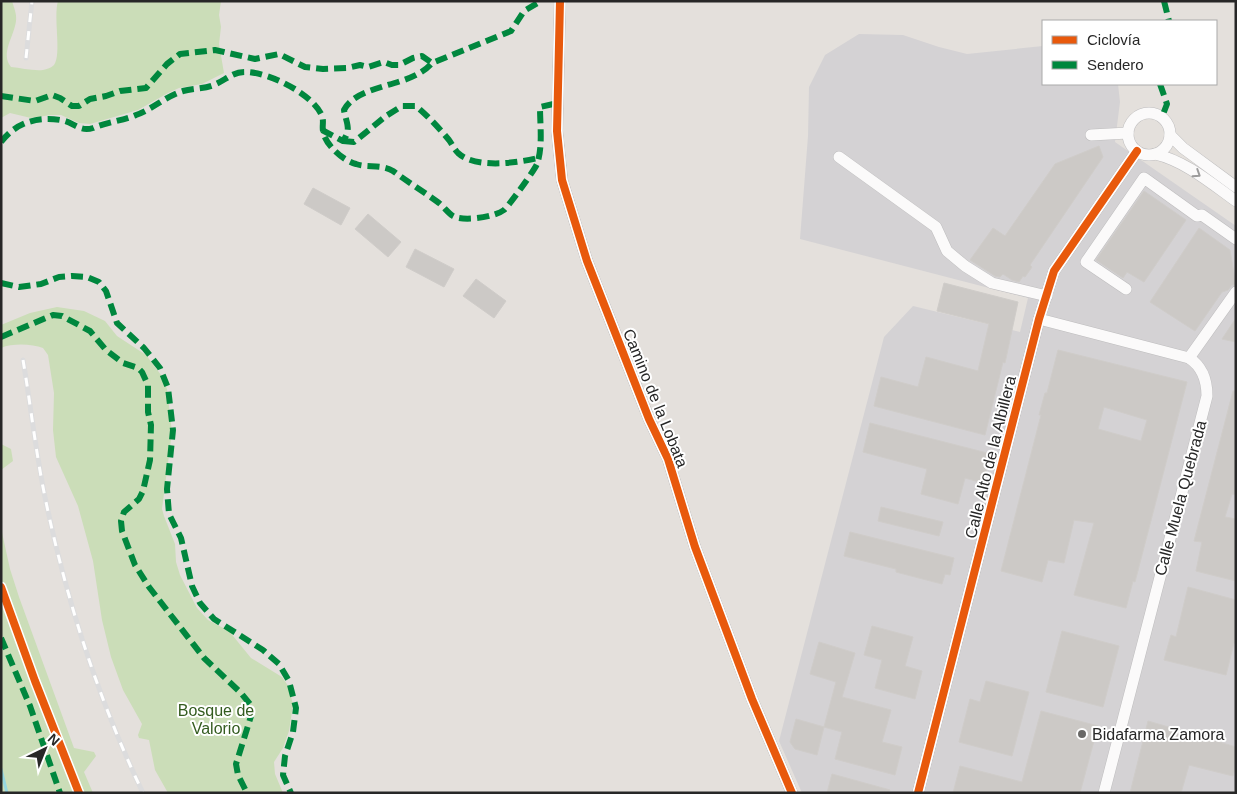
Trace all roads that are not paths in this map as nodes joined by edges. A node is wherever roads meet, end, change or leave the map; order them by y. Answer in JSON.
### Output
{"nodes":[{"id":1,"x":560,"y":1,"type":"edge"},
{"id":2,"x":1128,"y":133,"type":"junction"},
{"id":3,"x":1092,"y":135,"type":"dead end"},
{"id":4,"x":1170,"y":135,"type":"junction"},
{"id":5,"x":1137,"y":151,"type":"junction"},
{"id":6,"x":1155,"y":154,"type":"junction"},
{"id":7,"x":839,"y":157,"type":"dead end"},
{"id":8,"x":1236,"y":187,"type":"edge"},
{"id":9,"x":1236,"y":201,"type":"edge"},
{"id":10,"x":1236,"y":238,"type":"edge"},
{"id":11,"x":1126,"y":290,"type":"dead end"},
{"id":12,"x":1236,"y":292,"type":"edge"},
{"id":13,"x":1047,"y":296,"type":"junction"},
{"id":14,"x":1039,"y":319,"type":"junction"},
{"id":15,"x":1189,"y":358,"type":"junction"},
{"id":16,"x":792,"y":793,"type":"edge"},
{"id":17,"x":918,"y":793,"type":"edge"},
{"id":18,"x":1104,"y":793,"type":"edge"}],
"edges":[{"from":1,"to":16,"type":"street","name":"Camino de la Lobata"},
{"from":2,"to":3,"type":"street"},
{"from":2,"to":4,"type":"street"},
{"from":2,"to":5,"type":"street"},
{"from":4,"to":6,"type":"street"},
{"from":4,"to":8,"type":"street"},
{"from":5,"to":6,"type":"street"},
{"from":5,"to":13,"type":"street","name":"Calle Alto de la Albillera"},
{"from":6,"to":9,"type":"street","one_way":true},
{"from":7,"to":13,"type":"street"},
{"from":10,"to":11,"type":"street"},
{"from":12,"to":15,"type":"street"},
{"from":13,"to":14,"type":"street","name":"Calle Alto de la Albillera"},
{"from":14,"to":15,"type":"street"},
{"from":14,"to":17,"type":"street","name":"Calle Alto de la Albillera"},
{"from":15,"to":18,"type":"street","name":"Calle Muela Quebrada"}]}
